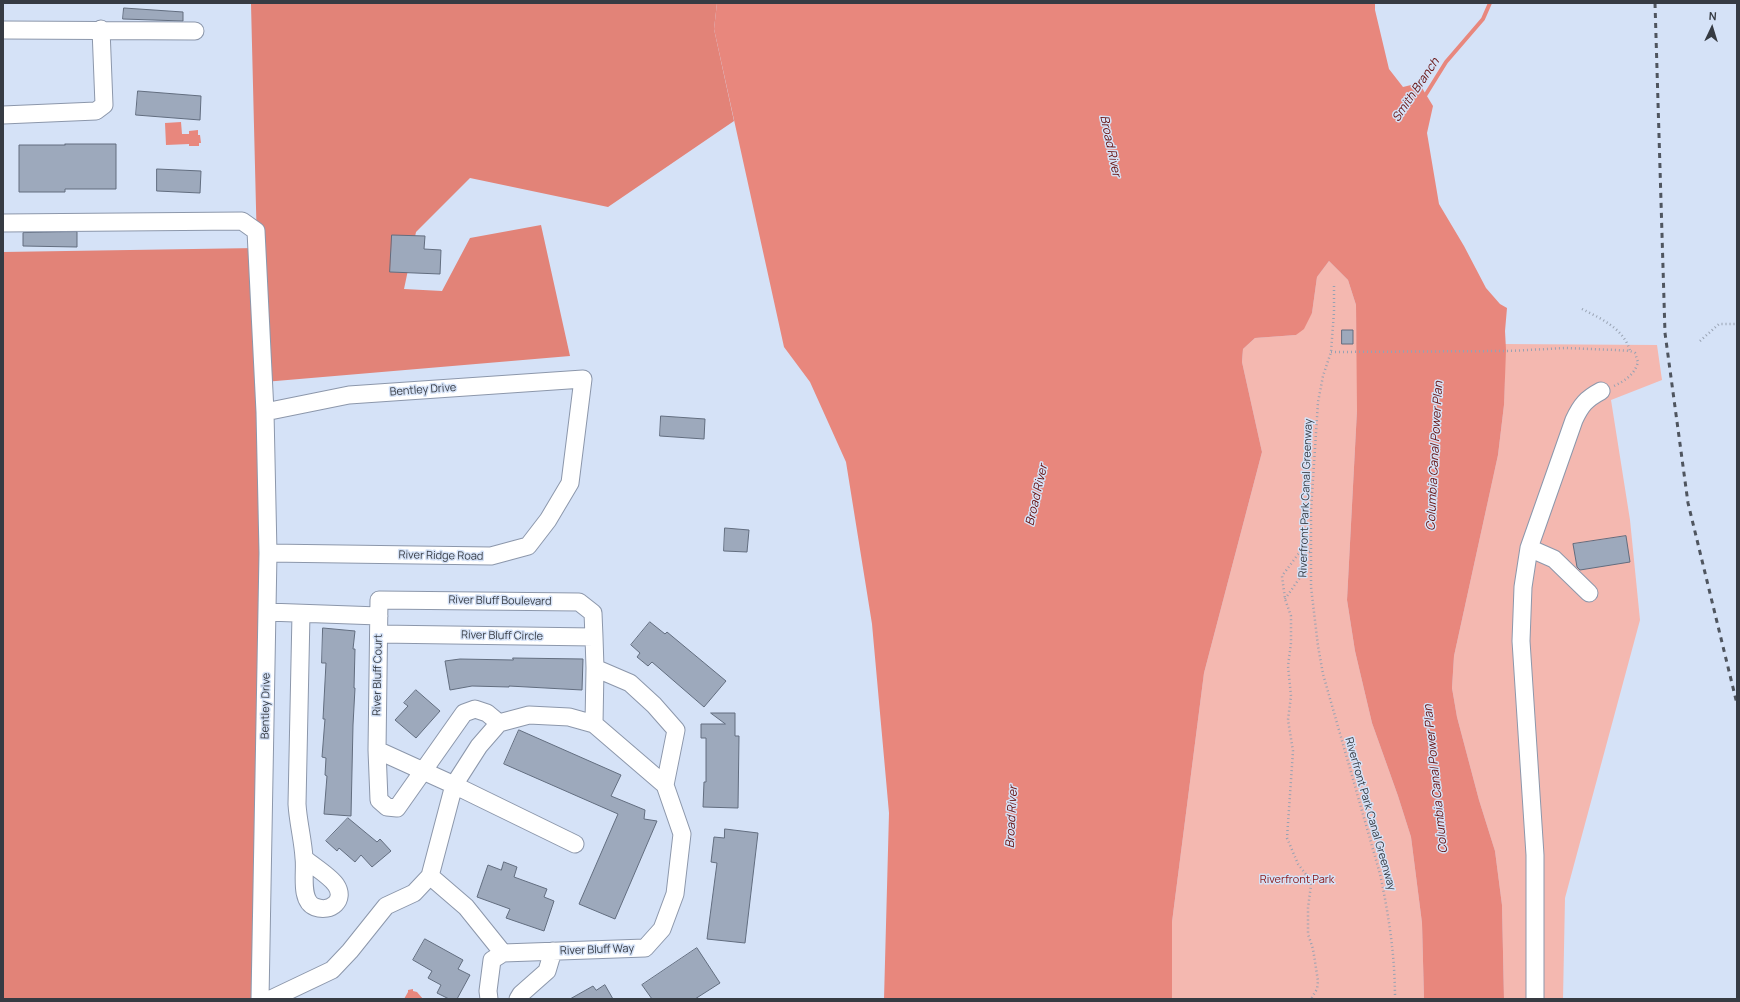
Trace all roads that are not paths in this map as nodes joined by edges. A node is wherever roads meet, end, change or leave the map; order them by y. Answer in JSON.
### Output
{"nodes":[{"id":1,"x":101,"y":29,"type":"junction"},
{"id":2,"x":3,"y":30,"type":"edge"},
{"id":3,"x":195,"y":31,"type":"dead end"},
{"id":4,"x":3,"y":115,"type":"edge"},
{"id":5,"x":3,"y":223,"type":"edge"},
{"id":6,"x":583,"y":379,"type":"joint"},
{"id":7,"x":1601,"y":391,"type":"road end"},
{"id":8,"x":265,"y":412,"type":"junction"},
{"id":9,"x":1529,"y":548,"type":"junction"},
{"id":10,"x":268,"y":553,"type":"junction"},
{"id":11,"x":1589,"y":593,"type":"dead end"},
{"id":12,"x":379,"y":608,"type":"junction"},
{"id":13,"x":267,"y":612,"type":"junction"},
{"id":14,"x":301,"y":614,"type":"junction"},
{"id":15,"x":379,"y":634,"type":"junction"},
{"id":16,"x":594,"y":637,"type":"junction"},
{"id":17,"x":594,"y":668,"type":"junction"},
{"id":18,"x":499,"y":723,"type":"junction"},
{"id":19,"x":594,"y":724,"type":"junction"},
{"id":20,"x":377,"y":750,"type":"junction"},
{"id":21,"x":422,"y":770,"type":"junction"},
{"id":22,"x":454,"y":785,"type":"junction"},
{"id":23,"x":666,"y":785,"type":"junction"},
{"id":24,"x":575,"y":844,"type":"dead end"},
{"id":25,"x":305,"y":859,"type":"dead end"},
{"id":26,"x":430,"y":876,"type":"junction"},
{"id":27,"x":553,"y":951,"type":"junction"},
{"id":28,"x":503,"y":953,"type":"junction"},
{"id":29,"x":260,"y":999,"type":"edge"},
{"id":30,"x":271,"y":999,"type":"edge"},
{"id":31,"x":489,"y":999,"type":"edge"},
{"id":32,"x":518,"y":999,"type":"edge"},
{"id":33,"x":1535,"y":999,"type":"edge"}],
"edges":[{"from":1,"to":2,"type":"street"},
{"from":1,"to":3,"type":"street"},
{"from":1,"to":4,"type":"street"},
{"from":5,"to":8,"type":"street","name":"Bentley Drive"},
{"from":6,"to":8,"type":"street","name":"Bentley Drive"},
{"from":6,"to":10,"type":"street","name":"River Ridge Road"},
{"from":7,"to":9,"type":"street"},
{"from":8,"to":10,"type":"street","name":"Bentley Drive"},
{"from":9,"to":11,"type":"street"},
{"from":9,"to":33,"type":"street"},
{"from":10,"to":13,"type":"street","name":"Bentley Drive"},
{"from":12,"to":14,"type":"street","name":"River Bluff Boulevard"},
{"from":12,"to":15,"type":"street","name":"River Bluff Court"},
{"from":12,"to":16,"type":"street","name":"River Bluff Boulevard"},
{"from":13,"to":14,"type":"street","name":"River Bluff Boulevard"},
{"from":13,"to":29,"type":"street","name":"Bentley Drive"},
{"from":14,"to":25,"type":"street"},
{"from":15,"to":16,"type":"street","name":"River Bluff Circle"},
{"from":15,"to":20,"type":"street","name":"River Bluff Court"},
{"from":16,"to":17,"type":"street"},
{"from":17,"to":19,"type":"street"},
{"from":17,"to":23,"type":"street","name":"River Bluff Way"},
{"from":18,"to":19,"type":"street"},
{"from":18,"to":21,"type":"street","name":"River Bluff Court"},
{"from":18,"to":22,"type":"street"},
{"from":19,"to":23,"type":"street"},
{"from":20,"to":21,"type":"street"},
{"from":20,"to":21,"type":"street","name":"River Bluff Court"},
{"from":21,"to":22,"type":"street"},
{"from":22,"to":24,"type":"street"},
{"from":22,"to":26,"type":"street"},
{"from":23,"to":27,"type":"street","name":"River Bluff Way"},
{"from":26,"to":28,"type":"street"},
{"from":26,"to":30,"type":"street"},
{"from":27,"to":28,"type":"street","name":"River Bluff Way"},
{"from":27,"to":32,"type":"street"},
{"from":28,"to":31,"type":"street"}]}
